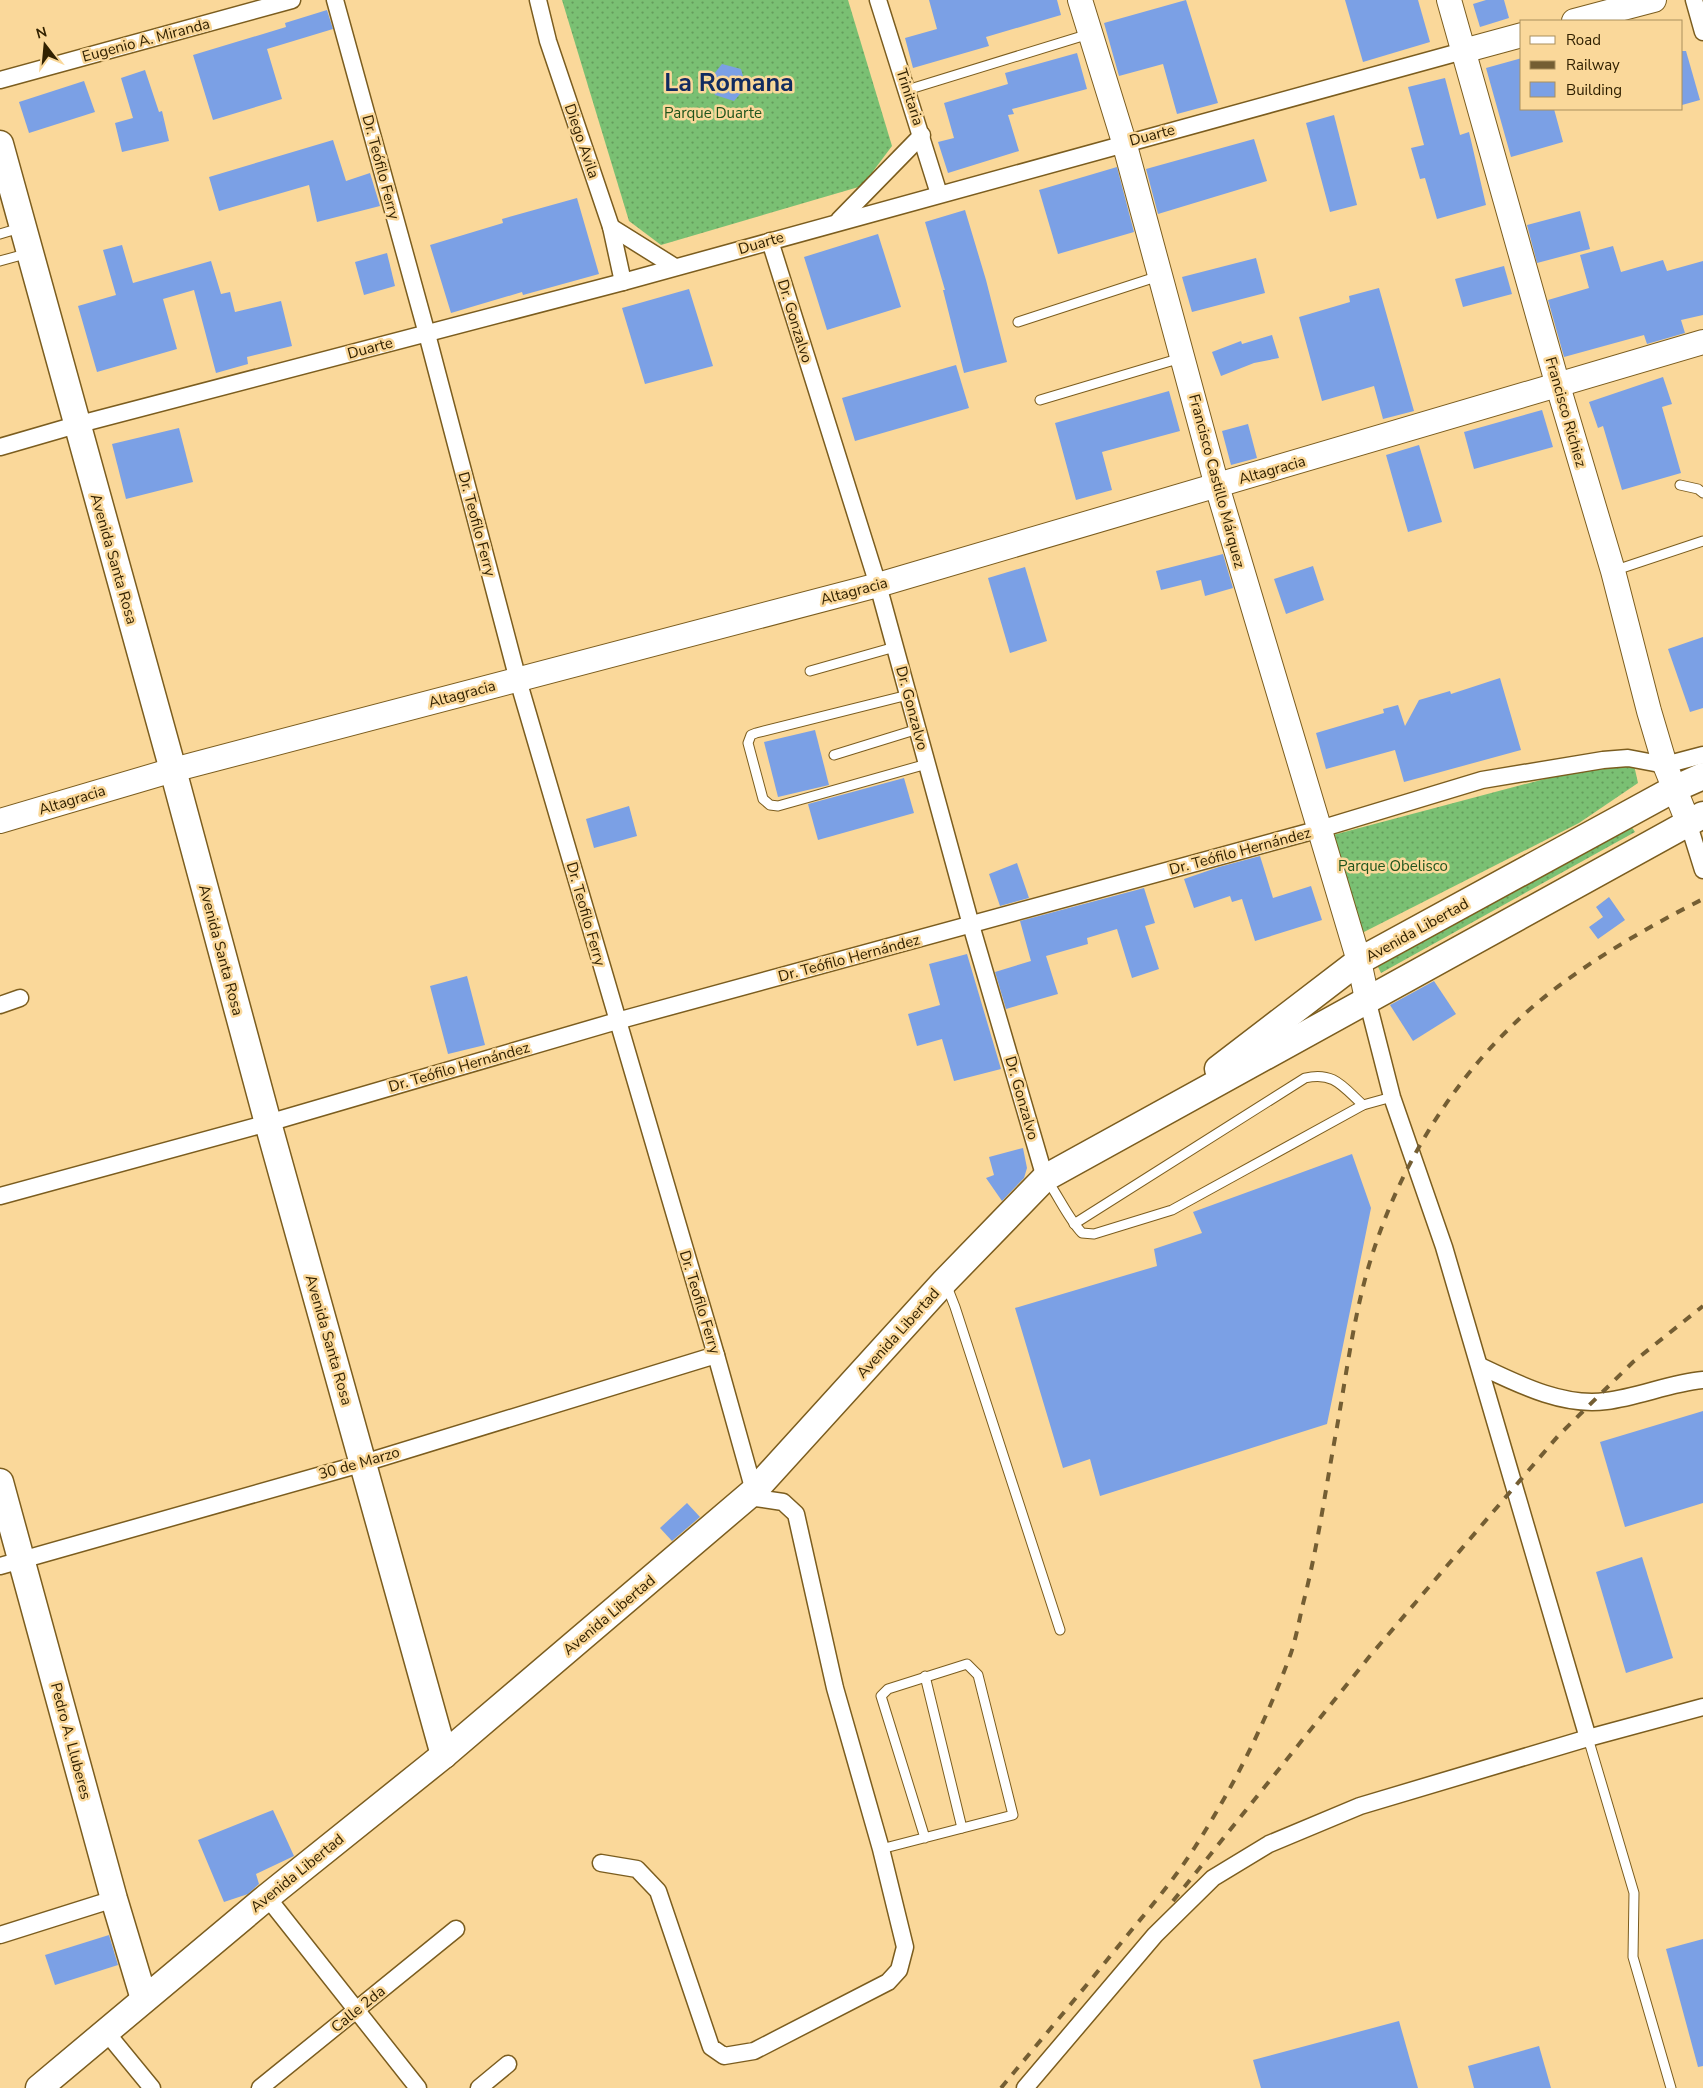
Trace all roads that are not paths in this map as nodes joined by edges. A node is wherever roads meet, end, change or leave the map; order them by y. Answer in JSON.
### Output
{"nodes":[{"id":1,"x":292,"y":0,"type":"edge"},
{"id":2,"x":335,"y":0,"type":"edge"},
{"id":3,"x":538,"y":0,"type":"edge"},
{"id":4,"x":550,"y":0,"type":"edge"},
{"id":5,"x":878,"y":0,"type":"edge"},
{"id":6,"x":1080,"y":0,"type":"edge"},
{"id":7,"x":1449,"y":0,"type":"edge"},
{"id":8,"x":1654,"y":0,"type":"edge"},
{"id":9,"x":1694,"y":0,"type":"edge"},
{"id":10,"x":1578,"y":20,"type":"edge"},
{"id":11,"x":1703,"y":32,"type":"edge"},
{"id":12,"x":1090,"y":33,"type":"junction"},
{"id":13,"x":1520,"y":36,"type":"edge"},
{"id":14,"x":548,"y":41,"type":"junction"},
{"id":15,"x":1463,"y":51,"type":"junction"},
{"id":16,"x":0,"y":80,"type":"edge"},
{"id":17,"x":907,"y":90,"type":"junction"},
{"id":18,"x":922,"y":135,"type":"junction"},
{"id":19,"x":1124,"y":142,"type":"junction"},
{"id":20,"x":0,"y":144,"type":"edge"},
{"id":21,"x":939,"y":194,"type":"junction"},
{"id":22,"x":837,"y":222,"type":"junction"},
{"id":23,"x":611,"y":227,"type":"junction"},
{"id":24,"x":11,"y":231,"type":"edge"},
{"id":25,"x":770,"y":241,"type":"junction"},
{"id":26,"x":30,"y":253,"type":"junction"},
{"id":27,"x":0,"y":261,"type":"edge"},
{"id":28,"x":675,"y":267,"type":"junction"},
{"id":29,"x":1161,"y":276,"type":"junction"},
{"id":30,"x":623,"y":282,"type":"junction"},
{"id":31,"x":1018,"y":322,"type":"dead end"},
{"id":32,"x":427,"y":334,"type":"junction"},
{"id":33,"x":1703,"y":342,"type":"edge"},
{"id":34,"x":1184,"y":358,"type":"junction"},
{"id":35,"x":1558,"y":386,"type":"junction"},
{"id":36,"x":1040,"y":400,"type":"dead end"},
{"id":37,"x":76,"y":425,"type":"junction"},
{"id":38,"x":0,"y":447,"type":"edge"},
{"id":39,"x":1680,"y":485,"type":"dead end"},
{"id":40,"x":1216,"y":486,"type":"junction"},
{"id":41,"x":1703,"y":493,"type":"edge"},
{"id":42,"x":1703,"y":541,"type":"edge"},
{"id":43,"x":1613,"y":571,"type":"junction"},
{"id":44,"x":878,"y":585,"type":"junction"},
{"id":45,"x":895,"y":647,"type":"junction"},
{"id":46,"x":810,"y":671,"type":"dead end"},
{"id":47,"x":518,"y":680,"type":"junction"},
{"id":48,"x":908,"y":695,"type":"junction"},
{"id":49,"x":918,"y":729,"type":"junction"},
{"id":50,"x":834,"y":754,"type":"dead end"},
{"id":51,"x":1703,"y":755,"type":"edge"},
{"id":52,"x":927,"y":764,"type":"junction"},
{"id":53,"x":173,"y":770,"type":"junction"},
{"id":54,"x":1703,"y":776,"type":"edge"},
{"id":55,"x":1670,"y":777,"type":"junction"},
{"id":56,"x":1695,"y":818,"type":"edge"},
{"id":57,"x":0,"y":821,"type":"edge"},
{"id":58,"x":1320,"y":829,"type":"junction"},
{"id":59,"x":1703,"y":870,"type":"edge"},
{"id":60,"x":971,"y":925,"type":"junction"},
{"id":61,"x":1359,"y":962,"type":"junction"},
{"id":62,"x":20,"y":998,"type":"dead end"},
{"id":63,"x":1367,"y":999,"type":"junction"},
{"id":64,"x":0,"y":1005,"type":"edge"},
{"id":65,"x":617,"y":1021,"type":"junction"},
{"id":66,"x":1392,"y":1097,"type":"junction"},
{"id":67,"x":1363,"y":1105,"type":"junction"},
{"id":68,"x":1152,"y":1119,"type":"junction"},
{"id":69,"x":268,"y":1123,"type":"junction"},
{"id":70,"x":1045,"y":1178,"type":"junction"},
{"id":71,"x":0,"y":1196,"type":"edge"},
{"id":72,"x":1074,"y":1224,"type":"junction"},
{"id":73,"x":945,"y":1281,"type":"junction"},
{"id":74,"x":716,"y":1355,"type":"junction"},
{"id":75,"x":1480,"y":1366,"type":"junction"},
{"id":76,"x":1703,"y":1380,"type":"edge"},
{"id":77,"x":364,"y":1463,"type":"junction"},
{"id":78,"x":0,"y":1482,"type":"edge"},
{"id":79,"x":754,"y":1492,"type":"junction"},
{"id":80,"x":11,"y":1563,"type":"edge"},
{"id":81,"x":1060,"y":1630,"type":"dead end"},
{"id":82,"x":925,"y":1676,"type":"junction"},
{"id":83,"x":1703,"y":1706,"type":"edge"},
{"id":84,"x":1588,"y":1738,"type":"junction"},
{"id":85,"x":444,"y":1755,"type":"junction"},
{"id":86,"x":962,"y":1828,"type":"junction"},
{"id":87,"x":925,"y":1838,"type":"junction"},
{"id":88,"x":881,"y":1849,"type":"junction"},
{"id":89,"x":601,"y":1863,"type":"dead end"},
{"id":90,"x":267,"y":1897,"type":"junction"},
{"id":91,"x":114,"y":1899,"type":"junction"},
{"id":92,"x":456,"y":1929,"type":"dead end"},
{"id":93,"x":0,"y":1935,"type":"edge"},
{"id":94,"x":144,"y":1999,"type":"junction"},
{"id":95,"x":358,"y":2009,"type":"junction"},
{"id":96,"x":106,"y":2032,"type":"junction"},
{"id":97,"x":508,"y":2064,"type":"dead end"},
{"id":98,"x":39,"y":2088,"type":"edge"},
{"id":99,"x":152,"y":2088,"type":"edge"},
{"id":100,"x":260,"y":2088,"type":"edge"},
{"id":101,"x":418,"y":2088,"type":"edge"},
{"id":102,"x":479,"y":2088,"type":"edge"},
{"id":103,"x":1025,"y":2088,"type":"edge"},
{"id":104,"x":1671,"y":2088,"type":"edge"}],
"edges":[{"from":1,"to":16,"type":"street","name":"Eugenio A. Miranda"},
{"from":2,"to":32,"type":"street","name":"Dr. Teófilo Ferry"},
{"from":3,"to":14,"type":"street","name":"Diego Avila"},
{"from":4,"to":14,"type":"street"},
{"from":5,"to":17,"type":"street","name":"Trinitaria"},
{"from":6,"to":12,"type":"main road","name":"Francisco Castillo Márquez"},
{"from":7,"to":15,"type":"main road","name":"Francisco Richiez"},
{"from":8,"to":10,"type":"main road"},
{"from":9,"to":11,"type":"street"},
{"from":12,"to":17,"type":"lane"},
{"from":12,"to":19,"type":"main road","name":"Francisco Castillo Márquez"},
{"from":13,"to":15,"type":"main road","name":"Duarte"},
{"from":14,"to":23,"type":"street","name":"Diego Avila"},
{"from":15,"to":19,"type":"street","name":"Duarte"},
{"from":15,"to":35,"type":"main road","name":"Francisco Richiez"},
{"from":17,"to":18,"type":"street","name":"Trinitaria"},
{"from":18,"to":21,"type":"street","name":"Trinitaria"},
{"from":18,"to":22,"type":"street"},
{"from":19,"to":21,"type":"street","name":"Duarte"},
{"from":19,"to":29,"type":"main road","name":"Francisco Castillo Márquez"},
{"from":20,"to":24,"type":"main road","name":"Avenida Santa Rosa"},
{"from":21,"to":22,"type":"street","name":"Duarte"},
{"from":22,"to":25,"type":"street","name":"Duarte"},
{"from":23,"to":28,"type":"street"},
{"from":23,"to":30,"type":"street","name":"Diego Avila"},
{"from":24,"to":26,"type":"main road","name":"Avenida Santa Rosa"},
{"from":25,"to":28,"type":"street","name":"Duarte"},
{"from":25,"to":44,"type":"street","name":"Dr. Gonzalvo"},
{"from":26,"to":27,"type":"lane"},
{"from":26,"to":37,"type":"main road","name":"Avenida Santa Rosa"},
{"from":28,"to":30,"type":"street","name":"Duarte"},
{"from":29,"to":31,"type":"lane"},
{"from":29,"to":34,"type":"main road","name":"Francisco Castillo Márquez"},
{"from":30,"to":32,"type":"street","name":"Duarte"},
{"from":32,"to":37,"type":"street","name":"Duarte"},
{"from":32,"to":47,"type":"street","name":"Dr. Teofilo Ferry"},
{"from":33,"to":35,"type":"main road","name":"Altagracia"},
{"from":34,"to":36,"type":"lane"},
{"from":34,"to":40,"type":"main road","name":"Francisco Castillo Márquez"},
{"from":35,"to":40,"type":"main road","name":"Altagracia"},
{"from":35,"to":43,"type":"main road","name":"Francisco Richiez"},
{"from":37,"to":38,"type":"street","name":"Duarte"},
{"from":37,"to":53,"type":"main road","name":"Avenida Santa Rosa"},
{"from":39,"to":41,"type":"lane"},
{"from":40,"to":44,"type":"main road","name":"Altagracia"},
{"from":40,"to":58,"type":"main road","name":"Francisco Castillo Márquez"},
{"from":42,"to":43,"type":"lane"},
{"from":43,"to":55,"type":"main road","name":"Francisco Richiez"},
{"from":44,"to":45,"type":"street","name":"Dr. Gonzalvo"},
{"from":44,"to":47,"type":"main road","name":"Altagracia"},
{"from":45,"to":46,"type":"lane"},
{"from":45,"to":48,"type":"street","name":"Dr. Gonzalvo"},
{"from":47,"to":53,"type":"main road","name":"Altagracia"},
{"from":47,"to":65,"type":"street","name":"Dr. Teofilo Ferry"},
{"from":48,"to":49,"type":"street","name":"Dr. Gonzalvo"},
{"from":48,"to":52,"type":"lane"},
{"from":49,"to":50,"type":"lane"},
{"from":49,"to":52,"type":"street","name":"Dr. Gonzalvo"},
{"from":51,"to":55,"type":"street","name":"Dr. Teófilo Hernández"},
{"from":52,"to":60,"type":"street","name":"Dr. Gonzalvo"},
{"from":53,"to":57,"type":"main road","name":"Altagracia"},
{"from":53,"to":69,"type":"main road","name":"Avenida Santa Rosa"},
{"from":54,"to":55,"type":"main road","name":"Avenida Libertad"},
{"from":55,"to":56,"type":"main road","name":"Francisco Richiez"},
{"from":55,"to":58,"type":"street","name":"Dr. Teófilo Hernández"},
{"from":55,"to":61,"type":"main road","name":"Avenida Libertad"},
{"from":56,"to":59,"type":"street"},
{"from":56,"to":63,"type":"main road","name":"Avenida Libertad"},
{"from":58,"to":60,"type":"street","name":"Dr. Teófilo Hernández"},
{"from":58,"to":61,"type":"main road","name":"Francisco Castillo Márquez"},
{"from":60,"to":65,"type":"street","name":"Dr. Teófilo Hernández"},
{"from":60,"to":70,"type":"street","name":"Dr. Gonzalvo"},
{"from":61,"to":63,"type":"main road","name":"Francisco Castillo Márquez"},
{"from":61,"to":68,"type":"main road","name":"Avenida Libertad"},
{"from":62,"to":64,"type":"street"},
{"from":63,"to":66,"type":"street"},
{"from":63,"to":68,"type":"main road","name":"Avenida Libertad"},
{"from":65,"to":69,"type":"street","name":"Dr. Teófilo Hernández"},
{"from":65,"to":74,"type":"street","name":"Dr. Teofilo Ferry"},
{"from":66,"to":67,"type":"lane"},
{"from":66,"to":75,"type":"street"},
{"from":67,"to":72,"type":"lane"},
{"from":67,"to":72,"type":"lane"},
{"from":68,"to":70,"type":"main road","name":"Avenida Libertad"},
{"from":69,"to":71,"type":"street","name":"Dr. Teófilo Hernández"},
{"from":69,"to":77,"type":"main road","name":"Avenida Santa Rosa"},
{"from":70,"to":72,"type":"lane"},
{"from":70,"to":73,"type":"main road","name":"Avenida Libertad"},
{"from":73,"to":79,"type":"main road","name":"Avenida Libertad"},
{"from":73,"to":81,"type":"lane"},
{"from":74,"to":77,"type":"street","name":"30 de Marzo"},
{"from":74,"to":79,"type":"street","name":"Dr. Teofilo Ferry"},
{"from":75,"to":76,"type":"street"},
{"from":75,"to":84,"type":"street"},
{"from":77,"to":80,"type":"street","name":"30 de Marzo"},
{"from":77,"to":85,"type":"main road","name":"Avenida Santa Rosa"},
{"from":78,"to":80,"type":"main road","name":"Pedro A. Lluberes"},
{"from":79,"to":85,"type":"main road","name":"Avenida Libertad"},
{"from":79,"to":88,"type":"street"},
{"from":80,"to":91,"type":"main road","name":"Pedro A. Lluberes"},
{"from":82,"to":86,"type":"lane"},
{"from":82,"to":86,"type":"lane"},
{"from":82,"to":87,"type":"lane"},
{"from":83,"to":84,"type":"street"},
{"from":84,"to":103,"type":"street"},
{"from":84,"to":104,"type":"lane"},
{"from":85,"to":90,"type":"main road","name":"Avenida Libertad"},
{"from":86,"to":87,"type":"lane"},
{"from":87,"to":88,"type":"lane"},
{"from":88,"to":89,"type":"street"},
{"from":90,"to":94,"type":"main road","name":"Avenida Libertad"},
{"from":90,"to":95,"type":"street"},
{"from":91,"to":93,"type":"street"},
{"from":91,"to":94,"type":"main road","name":"Pedro A. Lluberes"},
{"from":92,"to":95,"type":"street","name":"Calle 2da"},
{"from":94,"to":96,"type":"main road","name":"Avenida Libertad"},
{"from":95,"to":100,"type":"street","name":"Calle 2da"},
{"from":95,"to":101,"type":"street"},
{"from":96,"to":98,"type":"main road","name":"Avenida Libertad"},
{"from":96,"to":99,"type":"street"},
{"from":97,"to":102,"type":"street"}]}
